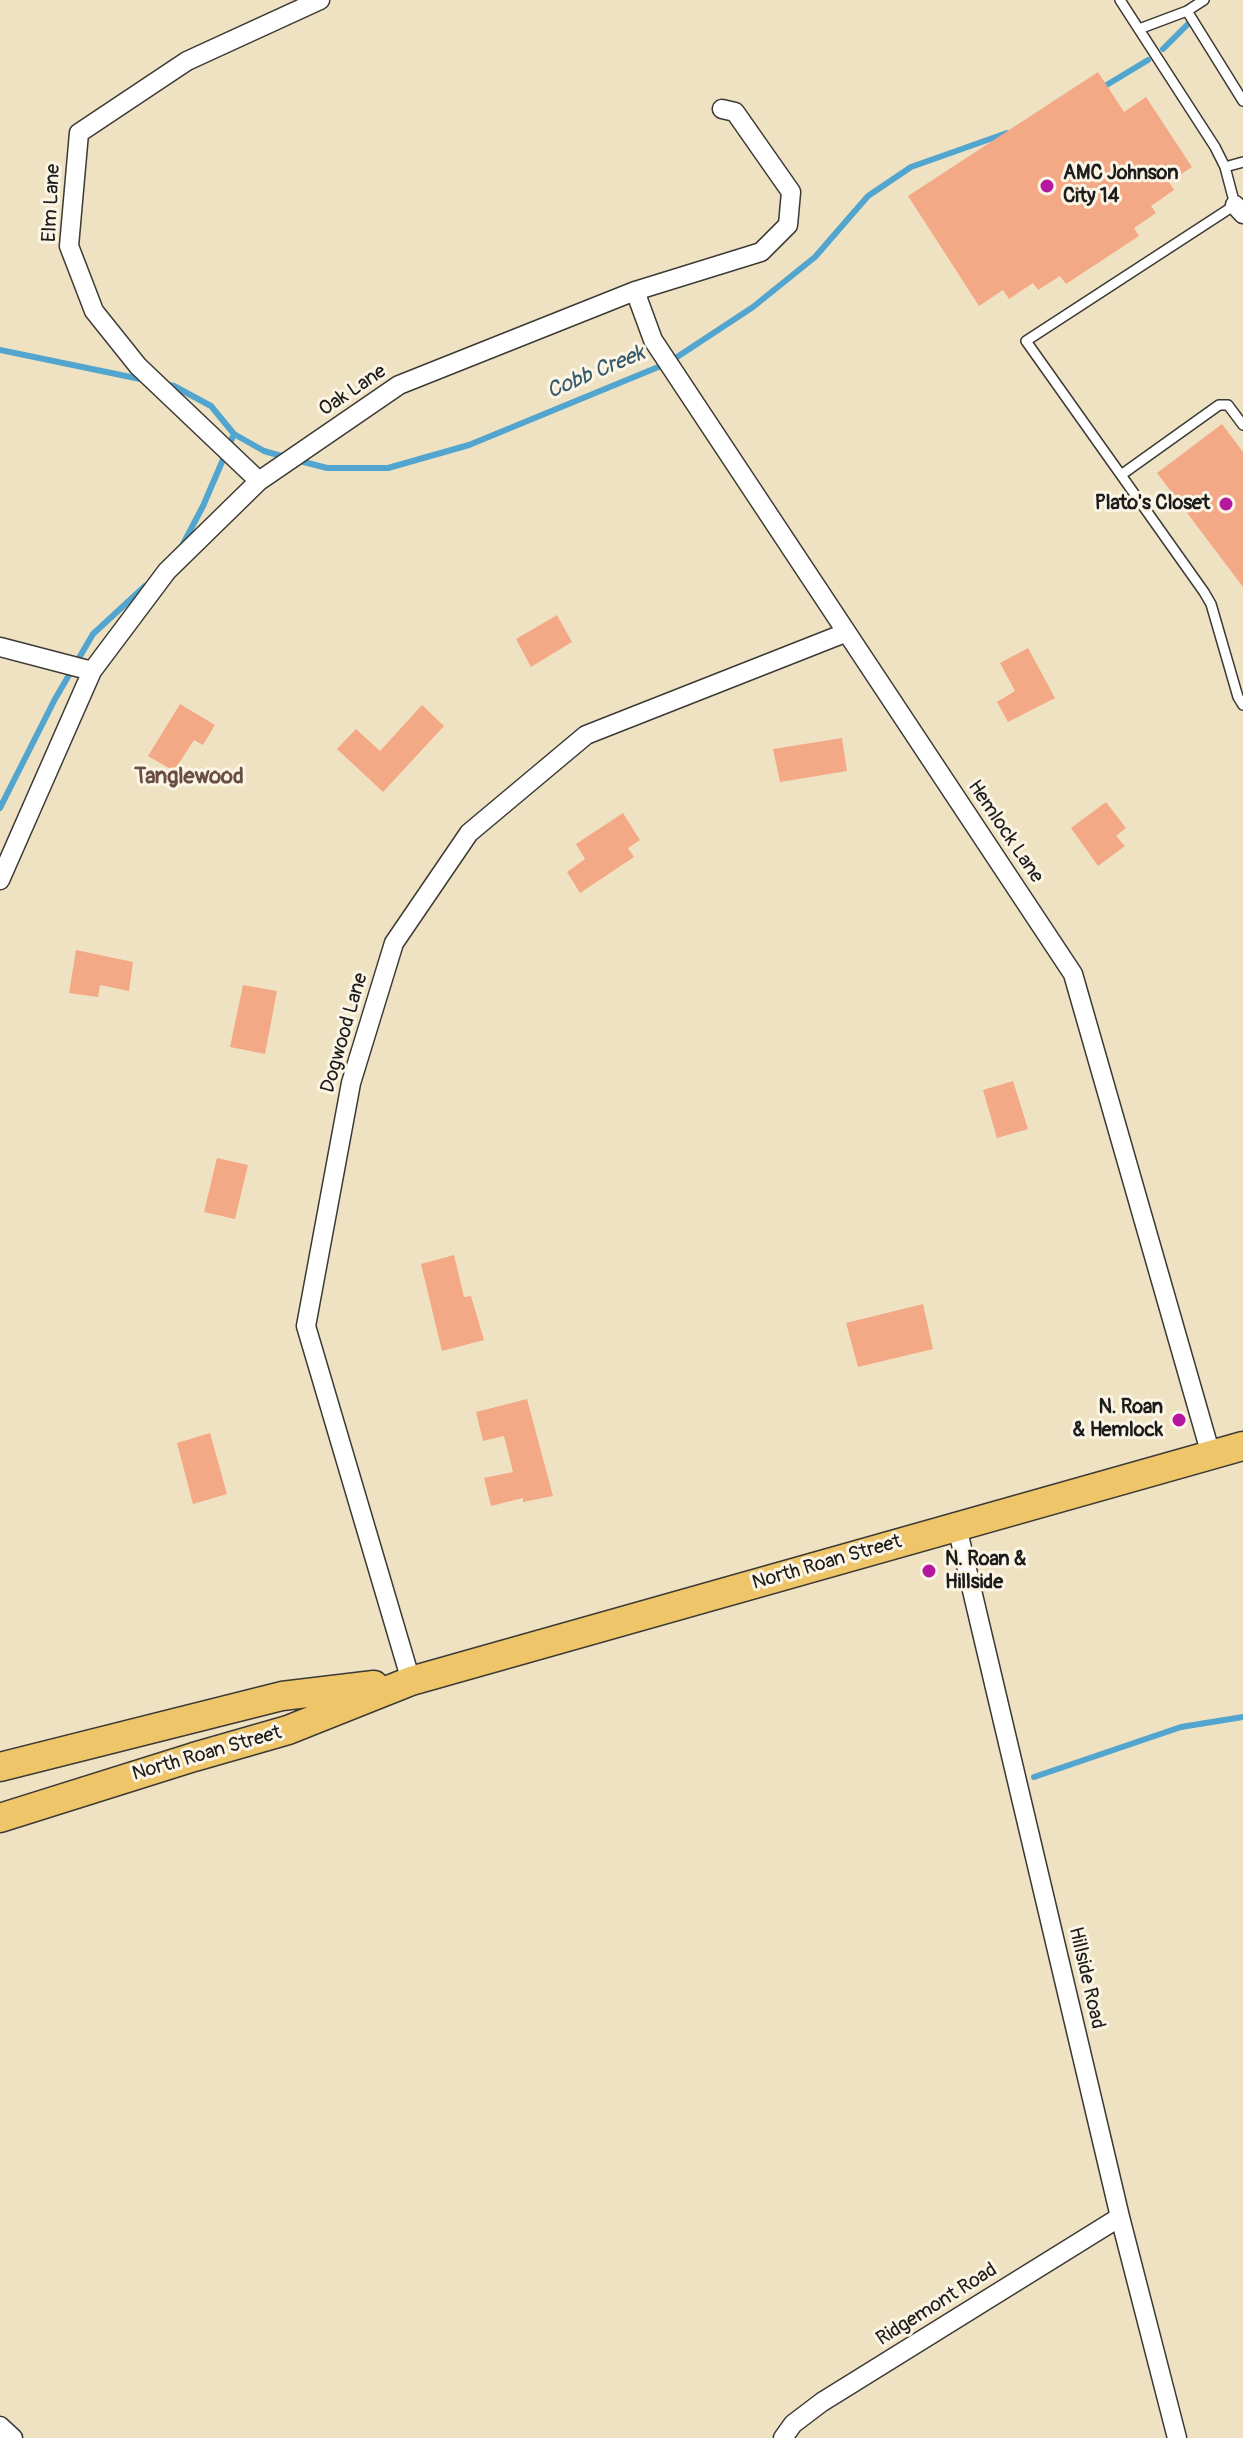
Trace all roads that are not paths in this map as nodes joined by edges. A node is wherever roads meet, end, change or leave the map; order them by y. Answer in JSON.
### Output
{"nodes":[{"id":1,"x":320,"y":0,"type":"edge"},
{"id":2,"x":1120,"y":0,"type":"edge"},
{"id":3,"x":1204,"y":0,"type":"edge"},
{"id":4,"x":1187,"y":11,"type":"junction"},
{"id":5,"x":1139,"y":29,"type":"junction"},
{"id":6,"x":1243,"y":101,"type":"edge"},
{"id":7,"x":722,"y":109,"type":"dead end"},
{"id":8,"x":1243,"y":162,"type":"edge"},
{"id":9,"x":1225,"y":167,"type":"junction"},
{"id":10,"x":1239,"y":210,"type":"edge"},
{"id":11,"x":635,"y":291,"type":"junction"},
{"id":12,"x":1243,"y":425,"type":"edge"},
{"id":13,"x":1121,"y":475,"type":"junction"},
{"id":14,"x":259,"y":481,"type":"junction"},
{"id":15,"x":845,"y":633,"type":"junction"},
{"id":16,"x":0,"y":647,"type":"edge"},
{"id":17,"x":92,"y":671,"type":"junction"},
{"id":18,"x":1243,"y":705,"type":"edge"},
{"id":19,"x":0,"y":880,"type":"edge"},
{"id":20,"x":1243,"y":1446,"type":"edge"},
{"id":21,"x":1211,"y":1455,"type":"junction"},
{"id":22,"x":957,"y":1527,"type":"junction"},
{"id":23,"x":411,"y":1681,"type":"junction"},
{"id":24,"x":1,"y":1767,"type":"edge"},
{"id":25,"x":0,"y":1818,"type":"edge"},
{"id":26,"x":1120,"y":2217,"type":"junction"},
{"id":27,"x":0,"y":2426,"type":"edge"},
{"id":28,"x":13,"y":2438,"type":"edge"},
{"id":29,"x":783,"y":2438,"type":"edge"},
{"id":30,"x":1177,"y":2438,"type":"edge"}],
"edges":[{"from":1,"to":14,"type":"street","name":"Elm Lane"},
{"from":2,"to":5,"type":"lane"},
{"from":3,"to":4,"type":"lane"},
{"from":4,"to":5,"type":"lane"},
{"from":4,"to":6,"type":"lane"},
{"from":5,"to":9,"type":"lane"},
{"from":7,"to":11,"type":"street","name":"Oak Lane"},
{"from":8,"to":9,"type":"lane"},
{"from":9,"to":10,"type":"lane"},
{"from":10,"to":13,"type":"lane"},
{"from":11,"to":14,"type":"street","name":"Oak Lane"},
{"from":11,"to":15,"type":"street","name":"Hemlock Lane"},
{"from":12,"to":13,"type":"lane"},
{"from":13,"to":18,"type":"lane"},
{"from":14,"to":17,"type":"street","name":"Oak Lane"},
{"from":15,"to":21,"type":"street","name":"Hemlock Lane"},
{"from":15,"to":23,"type":"street","name":"Dogwood Lane"},
{"from":16,"to":17,"type":"street"},
{"from":17,"to":19,"type":"street","name":"Oak Lane"},
{"from":20,"to":21,"type":"main road","name":"North Roan Street"},
{"from":21,"to":22,"type":"main road","name":"North Roan Street"},
{"from":22,"to":23,"type":"main road","name":"North Roan Street"},
{"from":22,"to":26,"type":"street","name":"Hillside Road"},
{"from":23,"to":24,"type":"main road","name":"North Roan Street"},
{"from":23,"to":25,"type":"main road","name":"North Roan Street"},
{"from":26,"to":29,"type":"street","name":"Ridgemont Road"},
{"from":26,"to":30,"type":"street","name":"Hillside Road"},
{"from":27,"to":28,"type":"street"}]}
